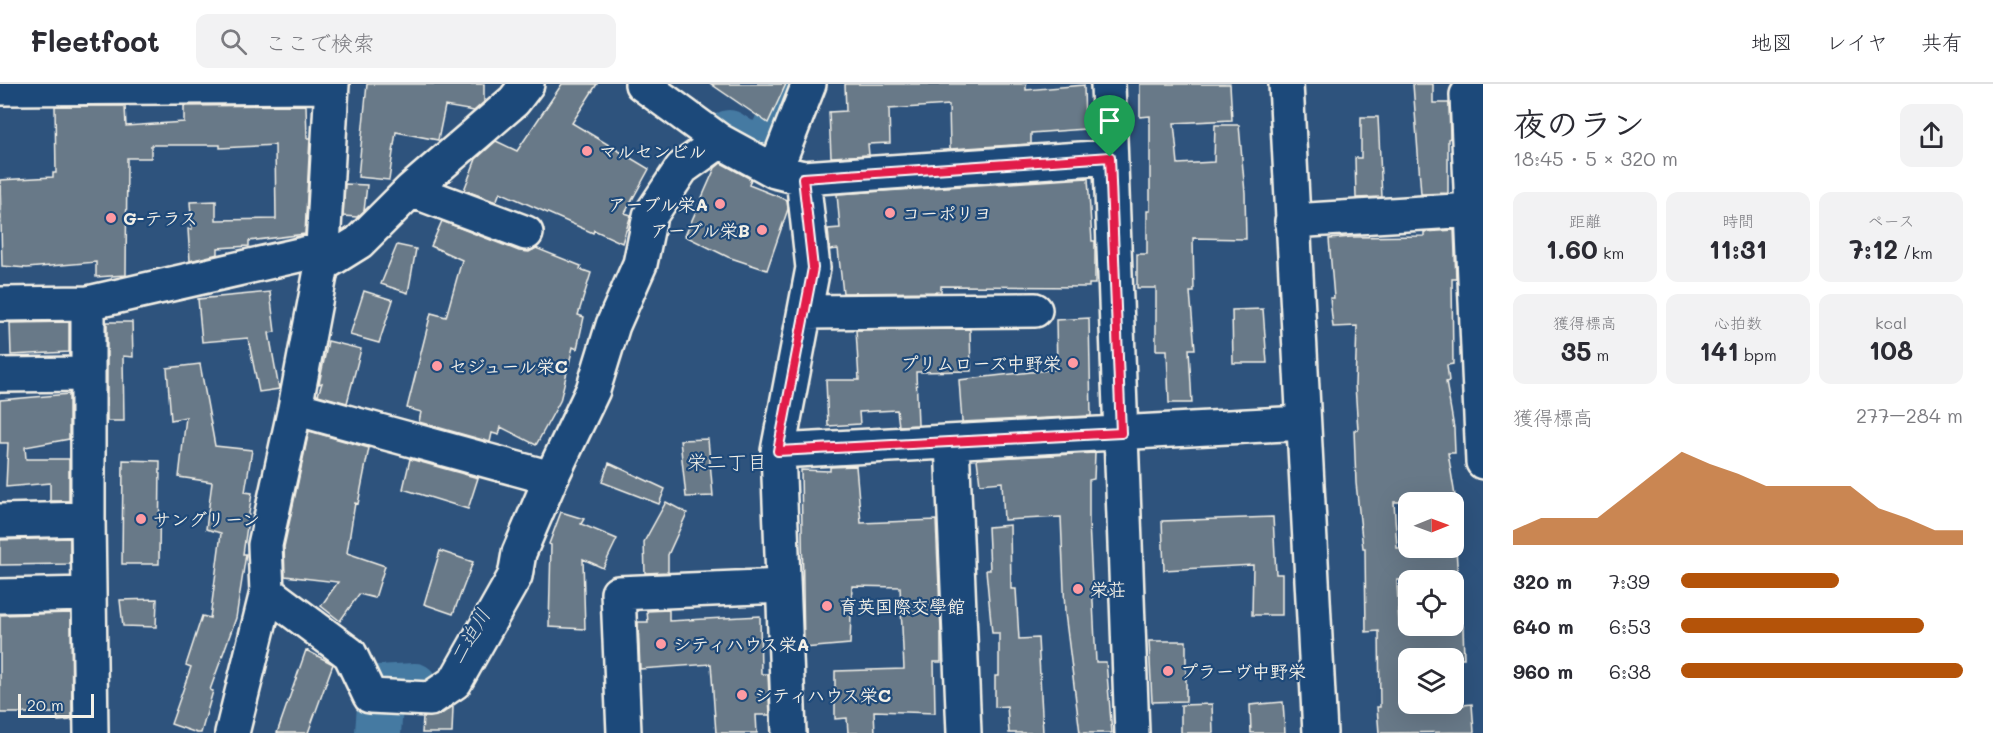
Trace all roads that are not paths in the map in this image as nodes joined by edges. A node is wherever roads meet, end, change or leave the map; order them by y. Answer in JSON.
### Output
{"nodes":[{"id":1,"x":527,"y":84,"type":"edge"},
{"id":2,"x":642,"y":84,"type":"edge"},
{"id":3,"x":809,"y":84,"type":"edge"},
{"id":4,"x":1108,"y":84,"type":"edge"},
{"id":5,"x":1286,"y":84,"type":"edge"},
{"id":6,"x":332,"y":85,"type":"edge"},
{"id":7,"x":0,"y":88,"type":"edge"},
{"id":8,"x":1483,"y":94,"type":"edge"},
{"id":9,"x":720,"y":141,"type":"junction"},
{"id":10,"x":1110,"y":157,"type":"junction"},
{"id":11,"x":789,"y":174,"type":"junction"},
{"id":12,"x":411,"y":190,"type":"junction"},
{"id":13,"x":1472,"y":210,"type":"junction"},
{"id":14,"x":1292,"y":221,"type":"junction"},
{"id":15,"x":526,"y":233,"type":"dead end"},
{"id":16,"x":322,"y":257,"type":"junction"},
{"id":17,"x":88,"y":303,"type":"junction"},
{"id":18,"x":0,"y":304,"type":"edge"},
{"id":19,"x":1035,"y":310,"type":"dead end"},
{"id":20,"x":805,"y":312,"type":"junction"},
{"id":21,"x":0,"y":375,"type":"edge"},
{"id":22,"x":87,"y":375,"type":"junction"},
{"id":23,"x":295,"y":408,"type":"junction"},
{"id":24,"x":1303,"y":423,"type":"junction"},
{"id":25,"x":1121,"y":433,"type":"junction"},
{"id":26,"x":952,"y":442,"type":"junction"},
{"id":27,"x":778,"y":451,"type":"junction"},
{"id":28,"x":1483,"y":462,"type":"edge"},
{"id":29,"x":551,"y":478,"type":"junction"},
{"id":30,"x":88,"y":519,"type":"junction"},
{"id":31,"x":0,"y":521,"type":"edge"},
{"id":32,"x":783,"y":586,"type":"junction"},
{"id":33,"x":267,"y":592,"type":"junction"},
{"id":34,"x":89,"y":594,"type":"junction"},
{"id":35,"x":0,"y":596,"type":"edge"},
{"id":36,"x":91,"y":733,"type":"edge"},
{"id":37,"x":231,"y":733,"type":"edge"},
{"id":38,"x":624,"y":733,"type":"edge"},
{"id":39,"x":789,"y":733,"type":"edge"},
{"id":40,"x":964,"y":733,"type":"edge"},
{"id":41,"x":1132,"y":733,"type":"edge"},
{"id":42,"x":1320,"y":733,"type":"edge"}],
"edges":[{"from":1,"to":12,"type":"street"},
{"from":2,"to":9,"type":"street"},
{"from":3,"to":11,"type":"street"},
{"from":4,"to":10,"type":"street"},
{"from":5,"to":14,"type":"street"},
{"from":6,"to":7,"type":"street"},
{"from":6,"to":16,"type":"street"},
{"from":8,"to":13,"type":"street"},
{"from":9,"to":11,"type":"street"},
{"from":9,"to":29,"type":"street"},
{"from":10,"to":11,"type":"street"},
{"from":10,"to":25,"type":"street"},
{"from":11,"to":20,"type":"street"},
{"from":12,"to":15,"type":"street"},
{"from":12,"to":16,"type":"street"},
{"from":13,"to":14,"type":"street"},
{"from":13,"to":28,"type":"street"},
{"from":14,"to":24,"type":"street"},
{"from":16,"to":17,"type":"street"},
{"from":16,"to":23,"type":"street"},
{"from":17,"to":18,"type":"street"},
{"from":17,"to":22,"type":"street"},
{"from":19,"to":20,"type":"street"},
{"from":20,"to":27,"type":"street"},
{"from":21,"to":22,"type":"street"},
{"from":22,"to":30,"type":"street"},
{"from":23,"to":29,"type":"street"},
{"from":23,"to":33,"type":"street"},
{"from":24,"to":25,"type":"street"},
{"from":24,"to":42,"type":"street"},
{"from":25,"to":26,"type":"street"},
{"from":25,"to":41,"type":"street"},
{"from":26,"to":27,"type":"street"},
{"from":26,"to":40,"type":"street"},
{"from":27,"to":32,"type":"street"},
{"from":29,"to":33,"type":"street"},
{"from":30,"to":31,"type":"street"},
{"from":30,"to":34,"type":"street"},
{"from":32,"to":38,"type":"street"},
{"from":32,"to":39,"type":"street"},
{"from":33,"to":37,"type":"street"},
{"from":34,"to":35,"type":"street"},
{"from":34,"to":36,"type":"street"}]}
